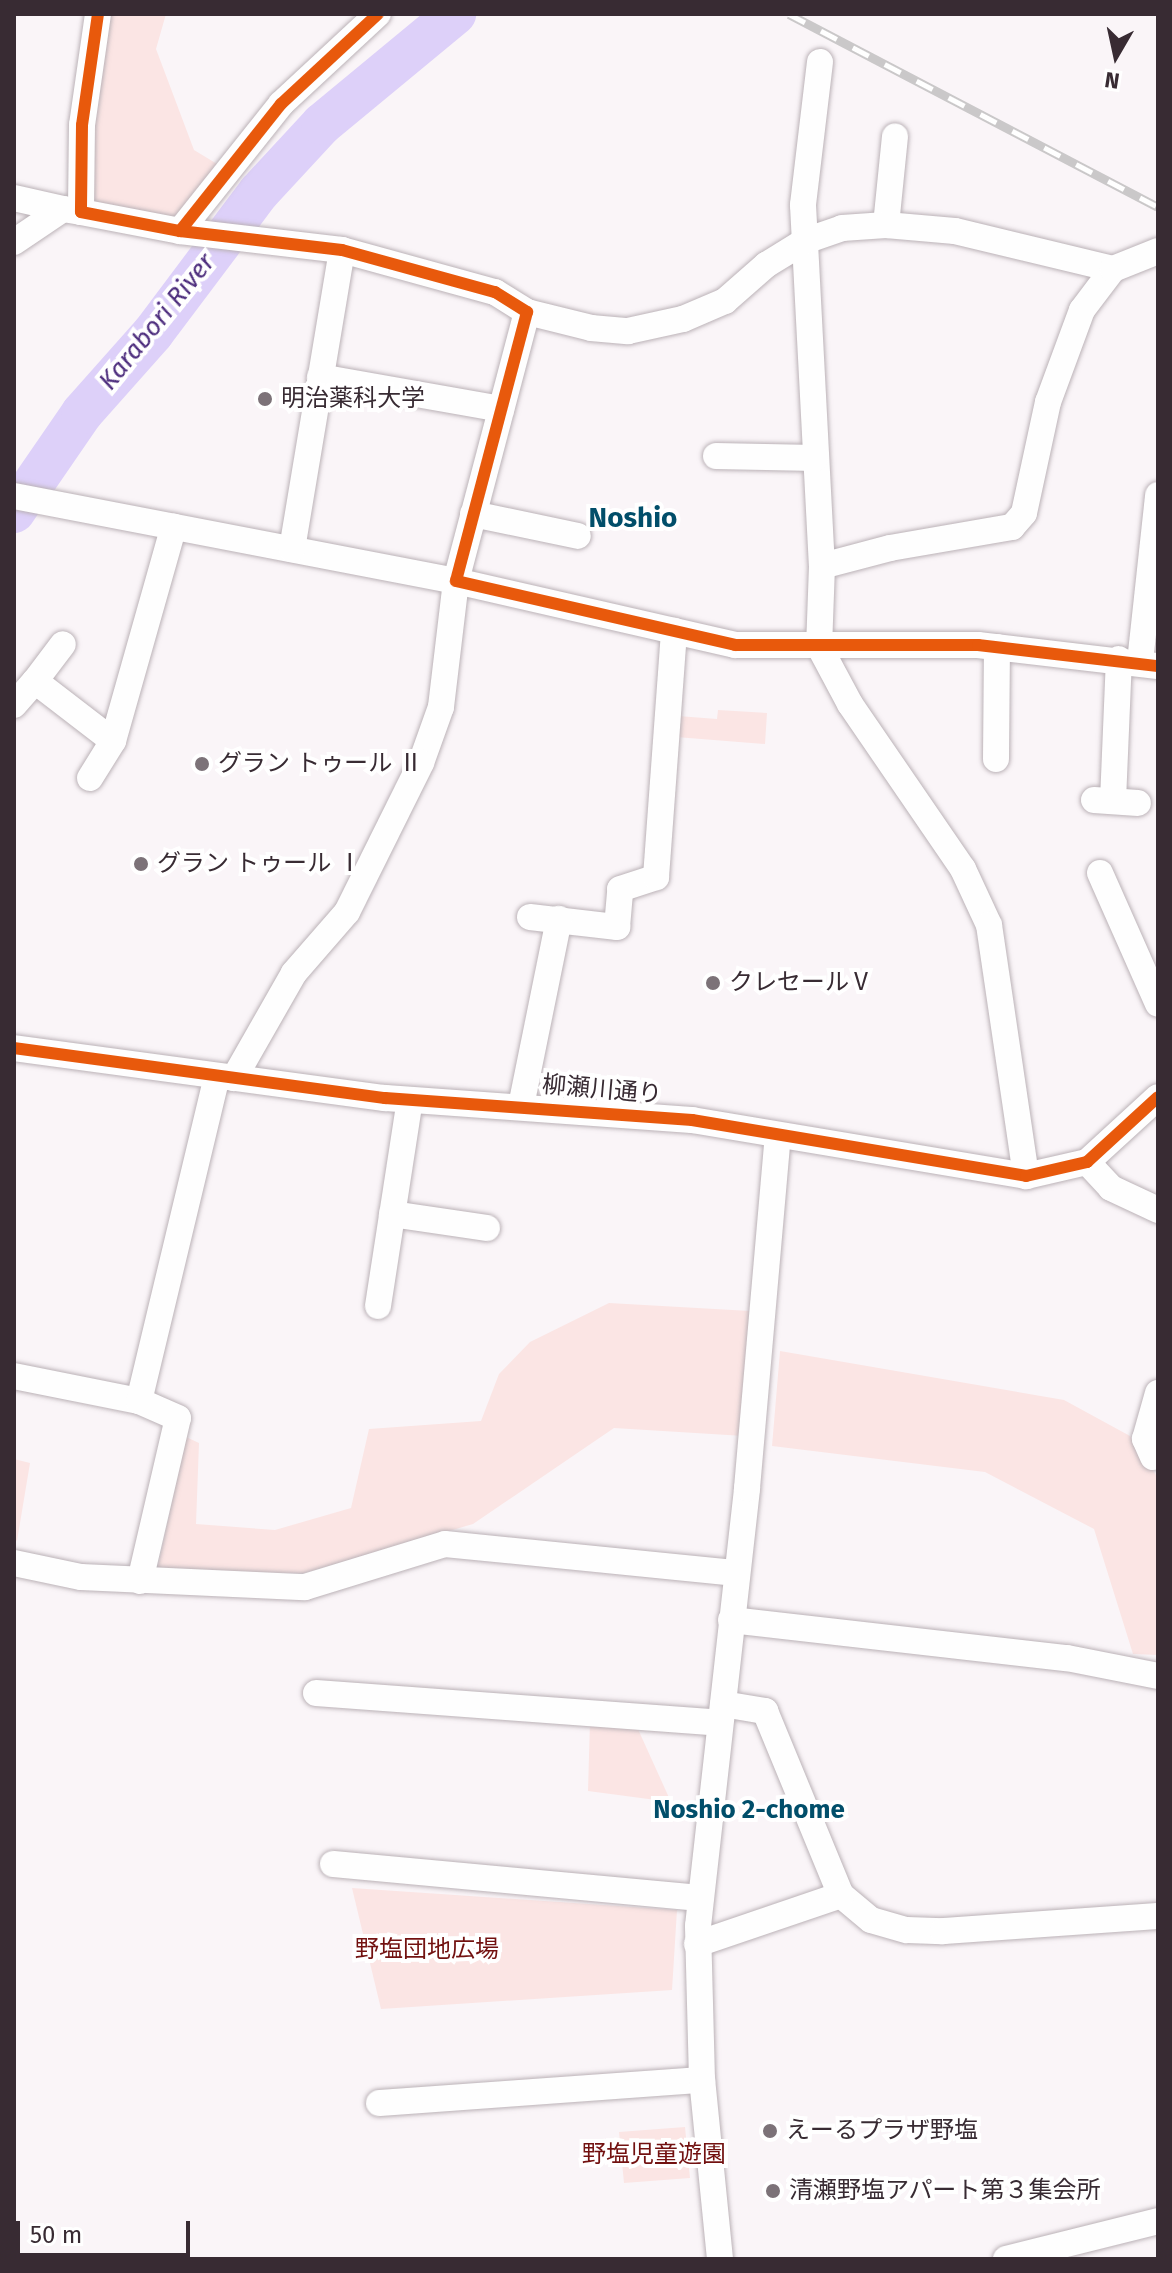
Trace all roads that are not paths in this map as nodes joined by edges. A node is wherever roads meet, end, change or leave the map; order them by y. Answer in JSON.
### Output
{"nodes":[{"id":1,"x":98,"y":14,"type":"edge"},
{"id":2,"x":378,"y":14,"type":"edge"},
{"id":3,"x":820,"y":62,"type":"dead end"},
{"id":4,"x":895,"y":136,"type":"dead end"},
{"id":5,"x":14,"y":198,"type":"edge"},
{"id":6,"x":72,"y":211,"type":"junction"},
{"id":7,"x":886,"y":225,"type":"junction"},
{"id":8,"x":184,"y":232,"type":"junction"},
{"id":9,"x":805,"y":241,"type":"junction"},
{"id":10,"x":14,"y":242,"type":"edge"},
{"id":11,"x":342,"y":250,"type":"junction"},
{"id":12,"x":1158,"y":251,"type":"edge"},
{"id":13,"x":1113,"y":269,"type":"junction"},
{"id":14,"x":527,"y":312,"type":"junction"},
{"id":15,"x":320,"y":377,"type":"junction"},
{"id":16,"x":501,"y":409,"type":"junction"},
{"id":17,"x":716,"y":456,"type":"dead end"},
{"id":18,"x":815,"y":458,"type":"junction"},
{"id":19,"x":1158,"y":495,"type":"edge"},
{"id":20,"x":14,"y":496,"type":"edge"},
{"id":21,"x":473,"y":514,"type":"junction"},
{"id":22,"x":174,"y":526,"type":"junction"},
{"id":23,"x":578,"y":536,"type":"dead end"},
{"id":24,"x":292,"y":549,"type":"junction"},
{"id":25,"x":822,"y":566,"type":"junction"},
{"id":26,"x":456,"y":581,"type":"junction"},
{"id":27,"x":674,"y":631,"type":"junction"},
{"id":28,"x":63,"y":644,"type":"dead end"},
{"id":29,"x":819,"y":646,"type":"junction"},
{"id":30,"x":997,"y":647,"type":"junction"},
{"id":31,"x":1139,"y":662,"type":"edge"},
{"id":32,"x":35,"y":681,"type":"junction"},
{"id":33,"x":14,"y":705,"type":"edge"},
{"id":34,"x":113,"y":741,"type":"junction"},
{"id":35,"x":996,"y":759,"type":"dead end"},
{"id":36,"x":90,"y":778,"type":"dead end"},
{"id":37,"x":1115,"y":802,"type":"dead end"},
{"id":38,"x":1100,"y":873,"type":"dead end"},
{"id":39,"x":530,"y":917,"type":"dead end"},
{"id":40,"x":559,"y":919,"type":"junction"},
{"id":41,"x":1158,"y":1004,"type":"edge"},
{"id":42,"x":14,"y":1048,"type":"edge"},
{"id":43,"x":226,"y":1077,"type":"junction"},
{"id":44,"x":1158,"y":1097,"type":"edge"},
{"id":45,"x":410,"y":1100,"type":"junction"},
{"id":46,"x":521,"y":1106,"type":"junction"},
{"id":47,"x":778,"y":1136,"type":"junction"},
{"id":48,"x":1087,"y":1162,"type":"junction"},
{"id":49,"x":1026,"y":1176,"type":"junction"},
{"id":50,"x":1158,"y":1210,"type":"edge"},
{"id":51,"x":392,"y":1214,"type":"junction"},
{"id":52,"x":487,"y":1228,"type":"dead end"},
{"id":53,"x":378,"y":1306,"type":"dead end"},
{"id":54,"x":14,"y":1376,"type":"edge"},
{"id":55,"x":1158,"y":1393,"type":"edge"},
{"id":56,"x":139,"y":1401,"type":"junction"},
{"id":57,"x":1153,"y":1457,"type":"dead end"},
{"id":58,"x":14,"y":1563,"type":"edge"},
{"id":59,"x":737,"y":1573,"type":"junction"},
{"id":60,"x":140,"y":1581,"type":"junction"},
{"id":61,"x":731,"y":1620,"type":"junction"},
{"id":62,"x":1158,"y":1676,"type":"edge"},
{"id":63,"x":316,"y":1693,"type":"dead end"},
{"id":64,"x":721,"y":1714,"type":"junction"},
{"id":65,"x":333,"y":1864,"type":"dead end"},
{"id":66,"x":841,"y":1895,"type":"junction"},
{"id":67,"x":700,"y":1898,"type":"junction"},
{"id":68,"x":1158,"y":1916,"type":"edge"},
{"id":69,"x":697,"y":1944,"type":"junction"},
{"id":70,"x":702,"y":2080,"type":"junction"},
{"id":71,"x":379,"y":2103,"type":"dead end"},
{"id":72,"x":1158,"y":2221,"type":"edge"},
{"id":73,"x":720,"y":2259,"type":"edge"},
{"id":74,"x":1006,"y":2259,"type":"edge"}],
"edges":[{"from":1,"to":6,"type":"street"},
{"from":2,"to":8,"type":"street"},
{"from":3,"to":9,"type":"street"},
{"from":4,"to":7,"type":"street"},
{"from":5,"to":6,"type":"street"},
{"from":6,"to":8,"type":"street"},
{"from":6,"to":10,"type":"street"},
{"from":7,"to":9,"type":"street"},
{"from":7,"to":13,"type":"street"},
{"from":8,"to":11,"type":"street"},
{"from":9,"to":14,"type":"street"},
{"from":9,"to":18,"type":"street"},
{"from":11,"to":14,"type":"street"},
{"from":11,"to":15,"type":"street"},
{"from":12,"to":13,"type":"street"},
{"from":13,"to":25,"type":"street"},
{"from":14,"to":16,"type":"street"},
{"from":15,"to":16,"type":"street"},
{"from":15,"to":24,"type":"street"},
{"from":16,"to":21,"type":"street"},
{"from":17,"to":18,"type":"street"},
{"from":18,"to":25,"type":"street"},
{"from":19,"to":31,"type":"street"},
{"from":20,"to":22,"type":"street"},
{"from":21,"to":23,"type":"street"},
{"from":21,"to":26,"type":"street"},
{"from":22,"to":24,"type":"street"},
{"from":22,"to":34,"type":"street"},
{"from":24,"to":26,"type":"street"},
{"from":25,"to":29,"type":"street"},
{"from":26,"to":27,"type":"street"},
{"from":26,"to":43,"type":"street"},
{"from":27,"to":29,"type":"street"},
{"from":27,"to":40,"type":"street"},
{"from":28,"to":32,"type":"street"},
{"from":29,"to":30,"type":"street"},
{"from":29,"to":49,"type":"street"},
{"from":30,"to":31,"type":"street"},
{"from":30,"to":35,"type":"street"},
{"from":31,"to":37,"type":"street"},
{"from":32,"to":33,"type":"street"},
{"from":32,"to":34,"type":"street"},
{"from":34,"to":36,"type":"street"},
{"from":38,"to":41,"type":"street"},
{"from":39,"to":40,"type":"street"},
{"from":40,"to":46,"type":"street"},
{"from":42,"to":43,"type":"street","name":"柳瀬川通り"},
{"from":43,"to":45,"type":"street","name":"柳瀬川通り"},
{"from":43,"to":56,"type":"street"},
{"from":44,"to":48,"type":"street","name":"柳瀬川通り"},
{"from":45,"to":46,"type":"street","name":"柳瀬川通り"},
{"from":45,"to":51,"type":"street"},
{"from":46,"to":47,"type":"street","name":"柳瀬川通り"},
{"from":47,"to":49,"type":"street","name":"柳瀬川通り"},
{"from":47,"to":59,"type":"street"},
{"from":48,"to":49,"type":"street","name":"柳瀬川通り"},
{"from":48,"to":50,"type":"street"},
{"from":51,"to":52,"type":"street"},
{"from":51,"to":53,"type":"street"},
{"from":54,"to":56,"type":"street"},
{"from":55,"to":57,"type":"street"},
{"from":56,"to":60,"type":"street"},
{"from":58,"to":60,"type":"street"},
{"from":59,"to":60,"type":"street"},
{"from":59,"to":61,"type":"street"},
{"from":61,"to":62,"type":"street"},
{"from":61,"to":64,"type":"street"},
{"from":63,"to":64,"type":"street"},
{"from":64,"to":66,"type":"street"},
{"from":64,"to":67,"type":"street"},
{"from":65,"to":67,"type":"street"},
{"from":66,"to":68,"type":"street"},
{"from":66,"to":69,"type":"street"},
{"from":67,"to":69,"type":"street"},
{"from":69,"to":70,"type":"street"},
{"from":70,"to":71,"type":"street"},
{"from":70,"to":73,"type":"street"},
{"from":72,"to":74,"type":"street"}]}
